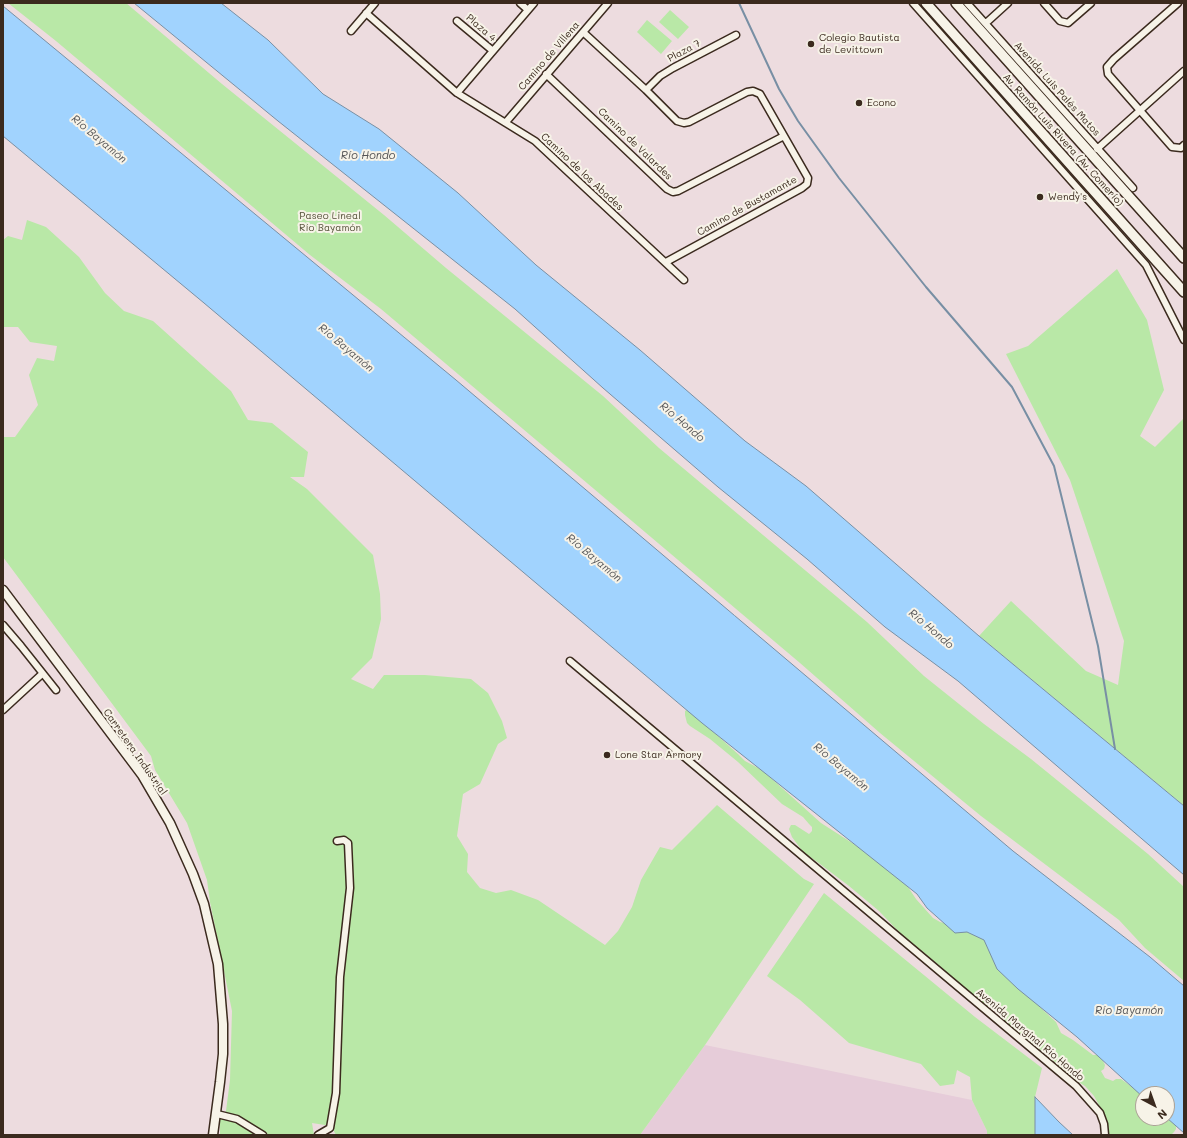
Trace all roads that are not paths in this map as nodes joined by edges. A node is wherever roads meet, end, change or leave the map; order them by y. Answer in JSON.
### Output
{"nodes":[{"id":1,"x":375,"y":3,"type":"edge"},
{"id":2,"x":520,"y":3,"type":"edge"},
{"id":3,"x":534,"y":3,"type":"edge"},
{"id":4,"x":608,"y":3,"type":"edge"},
{"id":5,"x":913,"y":3,"type":"edge"},
{"id":6,"x":926,"y":3,"type":"edge"},
{"id":7,"x":956,"y":3,"type":"edge"},
{"id":8,"x":967,"y":3,"type":"edge"},
{"id":9,"x":1008,"y":3,"type":"edge"},
{"id":10,"x":1044,"y":3,"type":"edge"},
{"id":11,"x":1092,"y":3,"type":"edge"},
{"id":12,"x":1178,"y":3,"type":"edge"},
{"id":13,"x":528,"y":10,"type":"junction"},
{"id":14,"x":366,"y":13,"type":"junction"},
{"id":15,"x":457,"y":20,"type":"dead end"},
{"id":16,"x":986,"y":23,"type":"junction"},
{"id":17,"x":351,"y":31,"type":"dead end"},
{"id":18,"x":583,"y":32,"type":"junction"},
{"id":19,"x":736,"y":34,"type":"dead end"},
{"id":20,"x":493,"y":51,"type":"junction"},
{"id":21,"x":1184,"y":71,"type":"edge"},
{"id":22,"x":546,"y":74,"type":"junction"},
{"id":23,"x":646,"y":90,"type":"junction"},
{"id":24,"x":457,"y":93,"type":"junction"},
{"id":25,"x":1140,"y":110,"type":"junction"},
{"id":26,"x":506,"y":122,"type":"junction"},
{"id":27,"x":784,"y":136,"type":"junction"},
{"id":28,"x":1184,"y":146,"type":"edge"},
{"id":29,"x":1098,"y":149,"type":"junction"},
{"id":30,"x":1133,"y":188,"type":"dead end"},
{"id":31,"x":1184,"y":258,"type":"edge"},
{"id":32,"x":666,"y":262,"type":"junction"},
{"id":33,"x":684,"y":280,"type":"dead end"},
{"id":34,"x":1184,"y":292,"type":"edge"},
{"id":35,"x":1184,"y":340,"type":"edge"},
{"id":36,"x":3,"y":590,"type":"edge"},
{"id":37,"x":3,"y":625,"type":"edge"},
{"id":38,"x":570,"y":661,"type":"dead end"},
{"id":39,"x":42,"y":674,"type":"junction"},
{"id":40,"x":56,"y":690,"type":"dead end"},
{"id":41,"x":3,"y":710,"type":"edge"},
{"id":42,"x":337,"y":841,"type":"dead end"},
{"id":43,"x":217,"y":1114,"type":"junction"},
{"id":44,"x":213,"y":1135,"type":"edge"},
{"id":45,"x":263,"y":1135,"type":"edge"},
{"id":46,"x":318,"y":1135,"type":"edge"},
{"id":47,"x":1105,"y":1135,"type":"edge"}],
"edges":[{"from":1,"to":14,"type":"street"},
{"from":2,"to":13,"type":"street"},
{"from":3,"to":13,"type":"street"},
{"from":4,"to":18,"type":"street","name":"Camino de Villena"},
{"from":5,"to":35,"type":"street"},
{"from":6,"to":34,"type":"main road","name":"Av. Ramón Luis Rivera (Av. Comerío)"},
{"from":7,"to":31,"type":"main road","name":"Av. Ramón Luis Rivera (Av. Comerío)"},
{"from":8,"to":16,"type":"street","name":"Avenida Luis Palés Matos"},
{"from":9,"to":16,"type":"street"},
{"from":10,"to":11,"type":"street"},
{"from":12,"to":25,"type":"street"},
{"from":13,"to":20,"type":"street"},
{"from":14,"to":17,"type":"street"},
{"from":14,"to":24,"type":"street","name":"Camino de los Abades"},
{"from":15,"to":20,"type":"street","name":"Plaza 4"},
{"from":16,"to":29,"type":"street","name":"Avenida Luis Palés Matos"},
{"from":18,"to":22,"type":"street","name":"Camino de Villena"},
{"from":18,"to":23,"type":"street","name":"Camino de Bustamante"},
{"from":19,"to":23,"type":"street","name":"Plaza 7"},
{"from":20,"to":24,"type":"street"},
{"from":21,"to":25,"type":"street"},
{"from":22,"to":26,"type":"street","name":"Camino de Villena"},
{"from":22,"to":27,"type":"street","name":"Camino de Valardes"},
{"from":23,"to":27,"type":"street","name":"Camino de Bustamante"},
{"from":24,"to":26,"type":"street","name":"Camino de los Abades"},
{"from":25,"to":28,"type":"street"},
{"from":25,"to":29,"type":"street"},
{"from":26,"to":32,"type":"street","name":"Camino de los Abades"},
{"from":27,"to":32,"type":"street","name":"Camino de Bustamante"},
{"from":29,"to":30,"type":"street","name":"Avenida Luis Palés Matos"},
{"from":32,"to":33,"type":"street","name":"Camino de los Abades"},
{"from":36,"to":43,"type":"street","name":"Carretera Industrial"},
{"from":37,"to":39,"type":"street"},
{"from":38,"to":47,"type":"street","name":"Avenida Marginal Río Hondo"},
{"from":39,"to":40,"type":"street"},
{"from":39,"to":41,"type":"street"},
{"from":42,"to":46,"type":"street"},
{"from":43,"to":44,"type":"street","name":"Carretera Industrial"},
{"from":43,"to":45,"type":"street"}]}
